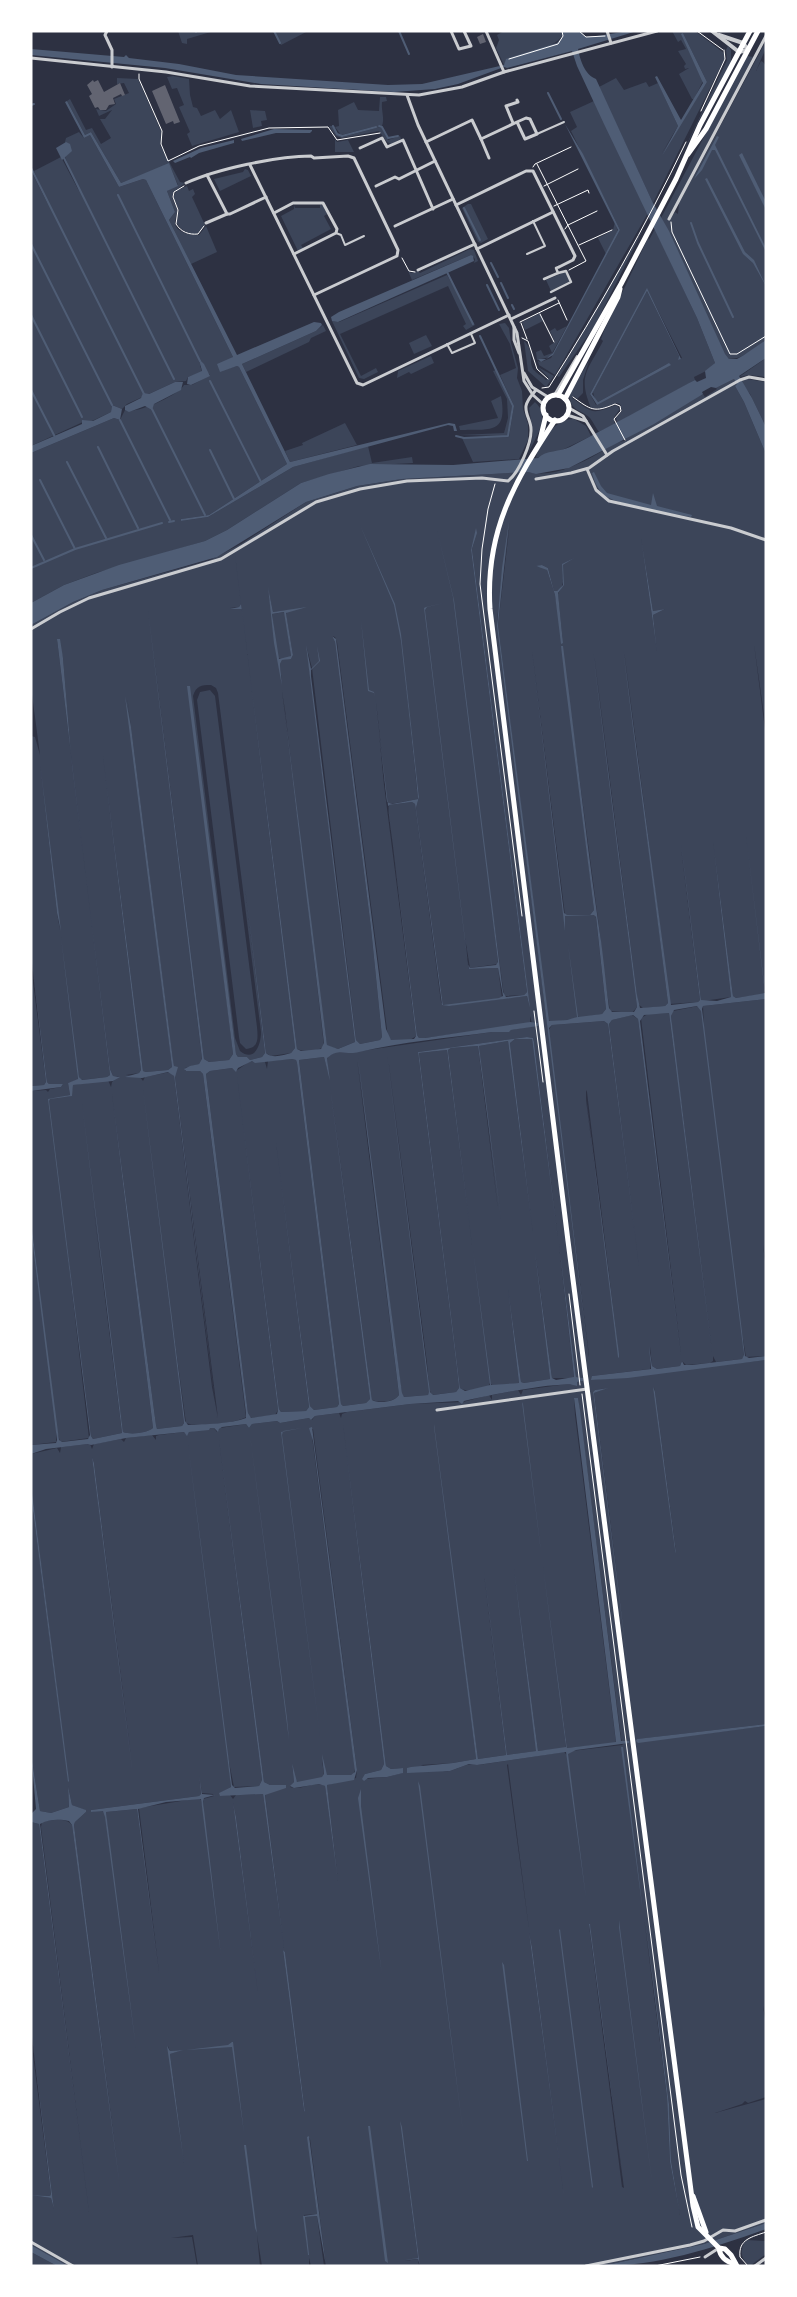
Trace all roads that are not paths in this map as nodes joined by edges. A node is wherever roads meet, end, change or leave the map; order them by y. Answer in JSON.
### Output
{"nodes":[{"id":1,"x":107,"y":31,"type":"edge"},
{"id":2,"x":451,"y":31,"type":"edge"},
{"id":3,"x":464,"y":31,"type":"edge"},
{"id":4,"x":486,"y":31,"type":"edge"},
{"id":5,"x":657,"y":31,"type":"edge"},
{"id":6,"x":712,"y":31,"type":"edge"},
{"id":7,"x":750,"y":31,"type":"edge"},
{"id":8,"x":758,"y":31,"type":"edge"},
{"id":9,"x":606,"y":34,"type":"edge"},
{"id":10,"x":719,"y":35,"type":"junction"},
{"id":11,"x":766,"y":36,"type":"edge"},
{"id":12,"x":610,"y":42,"type":"junction"},
{"id":13,"x":743,"y":43,"type":"junction"},
{"id":14,"x":748,"y":50,"type":"junction"},
{"id":15,"x":739,"y":52,"type":"junction"},
{"id":16,"x":756,"y":54,"type":"junction"},
{"id":17,"x":31,"y":58,"type":"edge"},
{"id":18,"x":112,"y":66,"type":"junction"},
{"id":19,"x":504,"y":72,"type":"junction"},
{"id":20,"x":407,"y":95,"type":"junction"},
{"id":21,"x":517,"y":100,"type":"dead end"},
{"id":22,"x":515,"y":122,"type":"junction"},
{"id":23,"x":564,"y":122,"type":"dead end"},
{"id":24,"x":537,"y":134,"type":"junction"},
{"id":25,"x":481,"y":139,"type":"junction"},
{"id":26,"x":426,"y":142,"type":"junction"},
{"id":27,"x":360,"y":148,"type":"dead end"},
{"id":28,"x":493,"y":154,"type":"dead end"},
{"id":29,"x":688,"y":154,"type":"junction"},
{"id":30,"x":488,"y":157,"type":"joint"},
{"id":31,"x":435,"y":161,"type":"junction"},
{"id":32,"x":250,"y":165,"type":"junction"},
{"id":33,"x":415,"y":171,"type":"junction"},
{"id":34,"x":207,"y":175,"type":"junction"},
{"id":35,"x":186,"y":183,"type":"dead end"},
{"id":36,"x":376,"y":186,"type":"dead end"},
{"id":37,"x":266,"y":197,"type":"junction"},
{"id":38,"x":454,"y":200,"type":"junction"},
{"id":39,"x":456,"y":205,"type":"junction"},
{"id":40,"x":433,"y":209,"type":"junction"},
{"id":41,"x":553,"y":212,"type":"junction"},
{"id":42,"x":274,"y":213,"type":"junction"},
{"id":43,"x":227,"y":214,"type":"junction"},
{"id":44,"x":670,"y":220,"type":"road end"},
{"id":45,"x":533,"y":221,"type":"junction"},
{"id":46,"x":206,"y":224,"type":"road end"},
{"id":47,"x":395,"y":226,"type":"dead end"},
{"id":48,"x":336,"y":233,"type":"junction"},
{"id":49,"x":364,"y":236,"type":"dead end"},
{"id":50,"x":475,"y":244,"type":"junction"},
{"id":51,"x":477,"y":249,"type":"junction"},
{"id":52,"x":294,"y":254,"type":"junction"},
{"id":53,"x":527,"y":254,"type":"dead end"},
{"id":54,"x":559,"y":267,"type":"joint"},
{"id":55,"x":418,"y":270,"type":"road end"},
{"id":56,"x":558,"y":272,"type":"junction"},
{"id":57,"x":544,"y":279,"type":"dead end"},
{"id":58,"x":622,"y":284,"type":"junction"},
{"id":59,"x":551,"y":292,"type":"dead end"},
{"id":60,"x":314,"y":295,"type":"junction"},
{"id":61,"x":556,"y":298,"type":"road end"},
{"id":62,"x":510,"y":317,"type":"junction"},
{"id":63,"x":470,"y":333,"type":"junction"},
{"id":64,"x":448,"y":344,"type":"junction"},
{"id":65,"x":523,"y":370,"type":"junction"},
{"id":66,"x":766,"y":380,"type":"edge"},
{"id":67,"x":538,"y":388,"type":"junction"},
{"id":68,"x":532,"y":395,"type":"junction"},
{"id":69,"x":556,"y":395,"type":"junction"},
{"id":70,"x":548,"y":397,"type":"junction"},
{"id":71,"x":565,"y":398,"type":"junction"},
{"id":72,"x":544,"y":404,"type":"junction"},
{"id":73,"x":569,"y":408,"type":"junction"},
{"id":74,"x":546,"y":415,"type":"junction"},
{"id":75,"x":567,"y":415,"type":"junction"},
{"id":76,"x":555,"y":420,"type":"junction"},
{"id":77,"x":587,"y":421,"type":"junction"},
{"id":78,"x":539,"y":443,"type":"junction"},
{"id":79,"x":607,"y":455,"type":"junction"},
{"id":80,"x":586,"y":469,"type":"junction"},
{"id":81,"x":536,"y":479,"type":"dead end"},
{"id":82,"x":766,"y":540,"type":"edge"},
{"id":83,"x":31,"y":629,"type":"edge"},
{"id":84,"x":584,"y":1389,"type":"junction"},
{"id":85,"x":437,"y":1410,"type":"dead end"},
{"id":86,"x":766,"y":2220,"type":"edge"},
{"id":87,"x":708,"y":2235,"type":"junction"},
{"id":88,"x":31,"y":2242,"type":"edge"},
{"id":89,"x":717,"y":2245,"type":"junction"},
{"id":90,"x":706,"y":2256,"type":"road end"},
{"id":91,"x":766,"y":2258,"type":"edge"},
{"id":92,"x":736,"y":2265,"type":"edge"},
{"id":93,"x":73,"y":2266,"type":"edge"},
{"id":94,"x":586,"y":2266,"type":"edge"},
{"id":95,"x":755,"y":2266,"type":"edge"}],
"edges":[{"from":1,"to":18,"type":"street"},
{"from":2,"to":3,"type":"street"},
{"from":4,"to":19,"type":"street"},
{"from":5,"to":12,"type":"street"},
{"from":6,"to":10,"type":"street"},
{"from":7,"to":13,"type":"main road"},
{"from":8,"to":14,"type":"main road"},
{"from":9,"to":12,"type":"street"},
{"from":10,"to":13,"type":"street"},
{"from":10,"to":15,"type":"street"},
{"from":11,"to":16,"type":"street"},
{"from":12,"to":19,"type":"street"},
{"from":13,"to":14,"type":"street"},
{"from":13,"to":15,"type":"main road"},
{"from":14,"to":15,"type":"street"},
{"from":14,"to":16,"type":"street"},
{"from":14,"to":29,"type":"main road"},
{"from":15,"to":29,"type":"main road"},
{"from":16,"to":44,"type":"street"},
{"from":17,"to":18,"type":"street"},
{"from":18,"to":20,"type":"street"},
{"from":19,"to":20,"type":"street"},
{"from":20,"to":26,"type":"street"},
{"from":21,"to":22,"type":"street"},
{"from":22,"to":24,"type":"street"},
{"from":22,"to":24,"type":"street"},
{"from":22,"to":25,"type":"street"},
{"from":23,"to":24,"type":"lane"},
{"from":25,"to":26,"type":"street"},
{"from":25,"to":30,"type":"street"},
{"from":26,"to":31,"type":"street"},
{"from":27,"to":33,"type":"street"},
{"from":28,"to":30,"type":"lane"},
{"from":29,"to":58,"type":"main road"},
{"from":31,"to":33,"type":"street"},
{"from":31,"to":38,"type":"street"},
{"from":32,"to":34,"type":"street"},
{"from":32,"to":37,"type":"street"},
{"from":32,"to":60,"type":"street"},
{"from":33,"to":36,"type":"street"},
{"from":33,"to":40,"type":"street"},
{"from":34,"to":35,"type":"street"},
{"from":34,"to":43,"type":"street"},
{"from":37,"to":42,"type":"street"},
{"from":37,"to":43,"type":"street"},
{"from":38,"to":39,"type":"street"},
{"from":38,"to":40,"type":"street"},
{"from":39,"to":41,"type":"street"},
{"from":39,"to":50,"type":"street"},
{"from":40,"to":47,"type":"street"},
{"from":41,"to":45,"type":"street"},
{"from":41,"to":54,"type":"street"},
{"from":42,"to":48,"type":"street"},
{"from":42,"to":52,"type":"street"},
{"from":43,"to":46,"type":"street"},
{"from":45,"to":51,"type":"street"},
{"from":45,"to":53,"type":"lane"},
{"from":48,"to":49,"type":"lane"},
{"from":48,"to":52,"type":"street"},
{"from":50,"to":51,"type":"street"},
{"from":50,"to":55,"type":"street"},
{"from":51,"to":62,"type":"street"},
{"from":52,"to":60,"type":"street"},
{"from":54,"to":56,"type":"street"},
{"from":56,"to":57,"type":"street"},
{"from":56,"to":59,"type":"street"},
{"from":58,"to":69,"type":"main road"},
{"from":58,"to":71,"type":"main road"},
{"from":60,"to":64,"type":"street"},
{"from":61,"to":62,"type":"street"},
{"from":62,"to":63,"type":"street"},
{"from":62,"to":65,"type":"street"},
{"from":63,"to":64,"type":"street"},
{"from":63,"to":64,"type":"lane"},
{"from":65,"to":67,"type":"street"},
{"from":65,"to":68,"type":"street"},
{"from":66,"to":79,"type":"street"},
{"from":67,"to":68,"type":"street"},
{"from":67,"to":70,"type":"street"},
{"from":68,"to":72,"type":"street"},
{"from":68,"to":83,"type":"street"},
{"from":69,"to":70,"type":"main road"},
{"from":69,"to":71,"type":"main road"},
{"from":70,"to":72,"type":"main road"},
{"from":71,"to":73,"type":"main road"},
{"from":72,"to":74,"type":"main road"},
{"from":73,"to":75,"type":"main road"},
{"from":73,"to":77,"type":"street"},
{"from":74,"to":76,"type":"main road"},
{"from":74,"to":78,"type":"main road"},
{"from":75,"to":76,"type":"main road"},
{"from":75,"to":77,"type":"street"},
{"from":76,"to":78,"type":"main road"},
{"from":77,"to":79,"type":"street"},
{"from":78,"to":84,"type":"main road"},
{"from":79,"to":80,"type":"street"},
{"from":80,"to":81,"type":"street"},
{"from":80,"to":82,"type":"street"},
{"from":84,"to":85,"type":"street"},
{"from":84,"to":87,"type":"main road"},
{"from":86,"to":87,"type":"street"},
{"from":87,"to":89,"type":"main road"},
{"from":87,"to":94,"type":"street"},
{"from":88,"to":93,"type":"street"},
{"from":89,"to":90,"type":"street"},
{"from":89,"to":92,"type":"main road"},
{"from":91,"to":95,"type":"street"}]}
